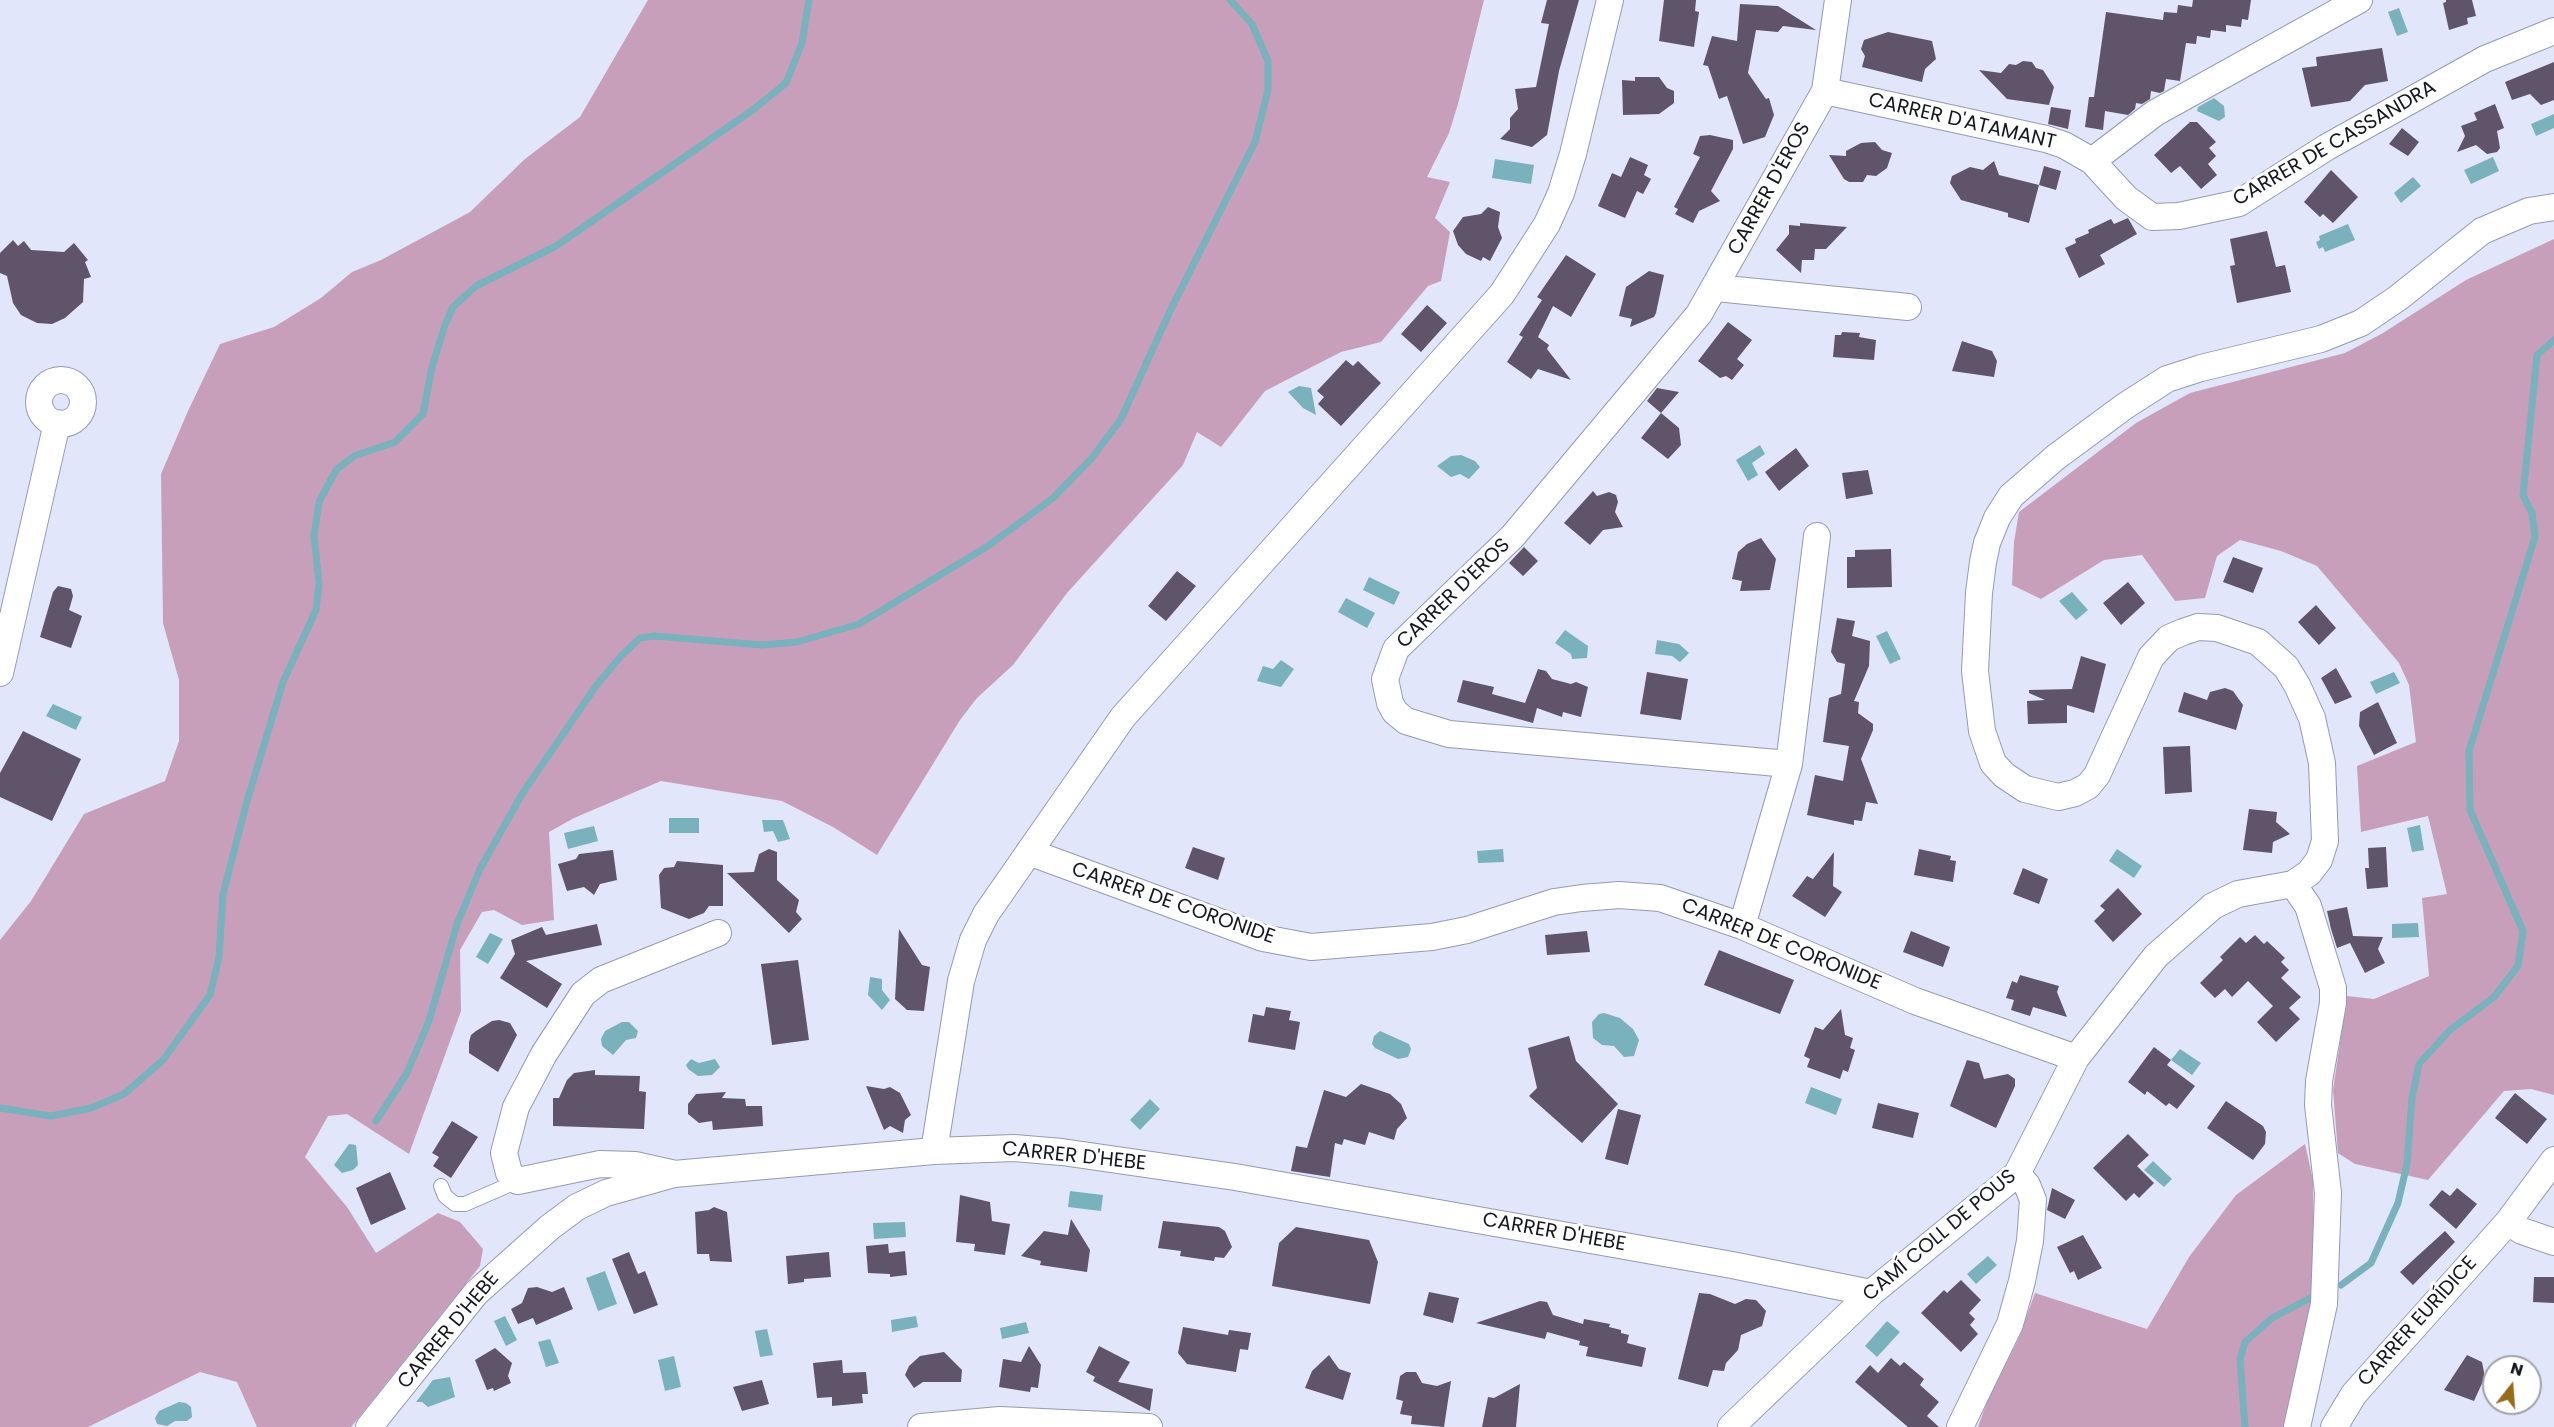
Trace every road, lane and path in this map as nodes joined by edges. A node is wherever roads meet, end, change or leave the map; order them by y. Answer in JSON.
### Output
{"nodes":[{"id":1,"x":1610,"y":0,"type":"edge"},
{"id":2,"x":1838,"y":0,"type":"edge"},
{"id":3,"x":2359,"y":0,"type":"edge"},
{"id":4,"x":2554,"y":31,"type":"edge"},
{"id":5,"x":1825,"y":92,"type":"junction"},
{"id":6,"x":2092,"y":161,"type":"junction"},
{"id":7,"x":2554,"y":207,"type":"edge"},
{"id":8,"x":1716,"y":288,"type":"junction"},
{"id":9,"x":1908,"y":307,"type":"dead end"},
{"id":10,"x":57,"y":423,"type":"dead end"},
{"id":11,"x":1817,"y":536,"type":"dead end"},
{"id":12,"x":0,"y":673,"type":"edge"},
{"id":13,"x":1789,"y":764,"type":"junction"},
{"id":14,"x":1029,"y":852,"type":"junction"},
{"id":15,"x":2293,"y":884,"type":"junction"},
{"id":16,"x":1742,"y":926,"type":"junction"},
{"id":17,"x":718,"y":933,"type":"dead end"},
{"id":18,"x":2076,"y":1058,"type":"junction"},
{"id":19,"x":934,"y":1151,"type":"junction"},
{"id":20,"x":2554,"y":1160,"type":"edge"},
{"id":21,"x":2017,"y":1173,"type":"junction"},
{"id":22,"x":674,"y":1174,"type":"junction"},
{"id":23,"x":519,"y":1181,"type":"junction"},
{"id":24,"x":441,"y":1186,"type":"dead end"},
{"id":25,"x":2508,"y":1222,"type":"junction"},
{"id":26,"x":2554,"y":1242,"type":"edge"},
{"id":27,"x":1871,"y":1293,"type":"junction"},
{"id":28,"x":369,"y":1427,"type":"edge"},
{"id":29,"x":921,"y":1427,"type":"edge"},
{"id":30,"x":1149,"y":1427,"type":"edge"},
{"id":31,"x":1731,"y":1427,"type":"edge"},
{"id":32,"x":1960,"y":1427,"type":"edge"},
{"id":33,"x":2297,"y":1427,"type":"edge"},
{"id":34,"x":2334,"y":1427,"type":"edge"}],
"edges":[{"from":1,"to":14,"type":"street"},
{"from":2,"to":5,"type":"street"},
{"from":3,"to":6,"type":"street"},
{"from":4,"to":6,"type":"street","name":"CARRER DE CASSANDRA"},
{"from":5,"to":6,"type":"street","name":"CARRER D'ATAMANT"},
{"from":5,"to":8,"type":"street","name":"CARRER D'EROS"},
{"from":7,"to":15,"type":"street"},
{"from":8,"to":9,"type":"street"},
{"from":8,"to":13,"type":"street","name":"CARRER D'EROS"},
{"from":10,"to":12,"type":"street"},
{"from":11,"to":13,"type":"street"},
{"from":13,"to":16,"type":"street"},
{"from":14,"to":16,"type":"street","name":"CARRER DE CORONIDE"},
{"from":14,"to":19,"type":"street"},
{"from":15,"to":18,"type":"street","name":"CAMÍ COLL DE POUS"},
{"from":15,"to":33,"type":"street"},
{"from":16,"to":18,"type":"street","name":"CARRER DE CORONIDE"},
{"from":17,"to":23,"type":"street"},
{"from":18,"to":21,"type":"street","name":"CAMÍ COLL DE POUS"},
{"from":19,"to":22,"type":"street","name":"CARRER D'HEBE"},
{"from":19,"to":27,"type":"street","name":"CARRER D'HEBE"},
{"from":20,"to":25,"type":"street","name":"CARRER EURÍDICE"},
{"from":21,"to":27,"type":"street","name":"CAMÍ COLL DE POUS"},
{"from":21,"to":32,"type":"street"},
{"from":22,"to":23,"type":"street"},
{"from":22,"to":28,"type":"street","name":"CARRER D'HEBE"},
{"from":23,"to":24,"type":"lane"},
{"from":25,"to":26,"type":"street"},
{"from":25,"to":34,"type":"street","name":"CARRER EURÍDICE"},
{"from":27,"to":31,"type":"street","name":"CAMÍ COLL DE POUS"},
{"from":29,"to":30,"type":"street"}]}
